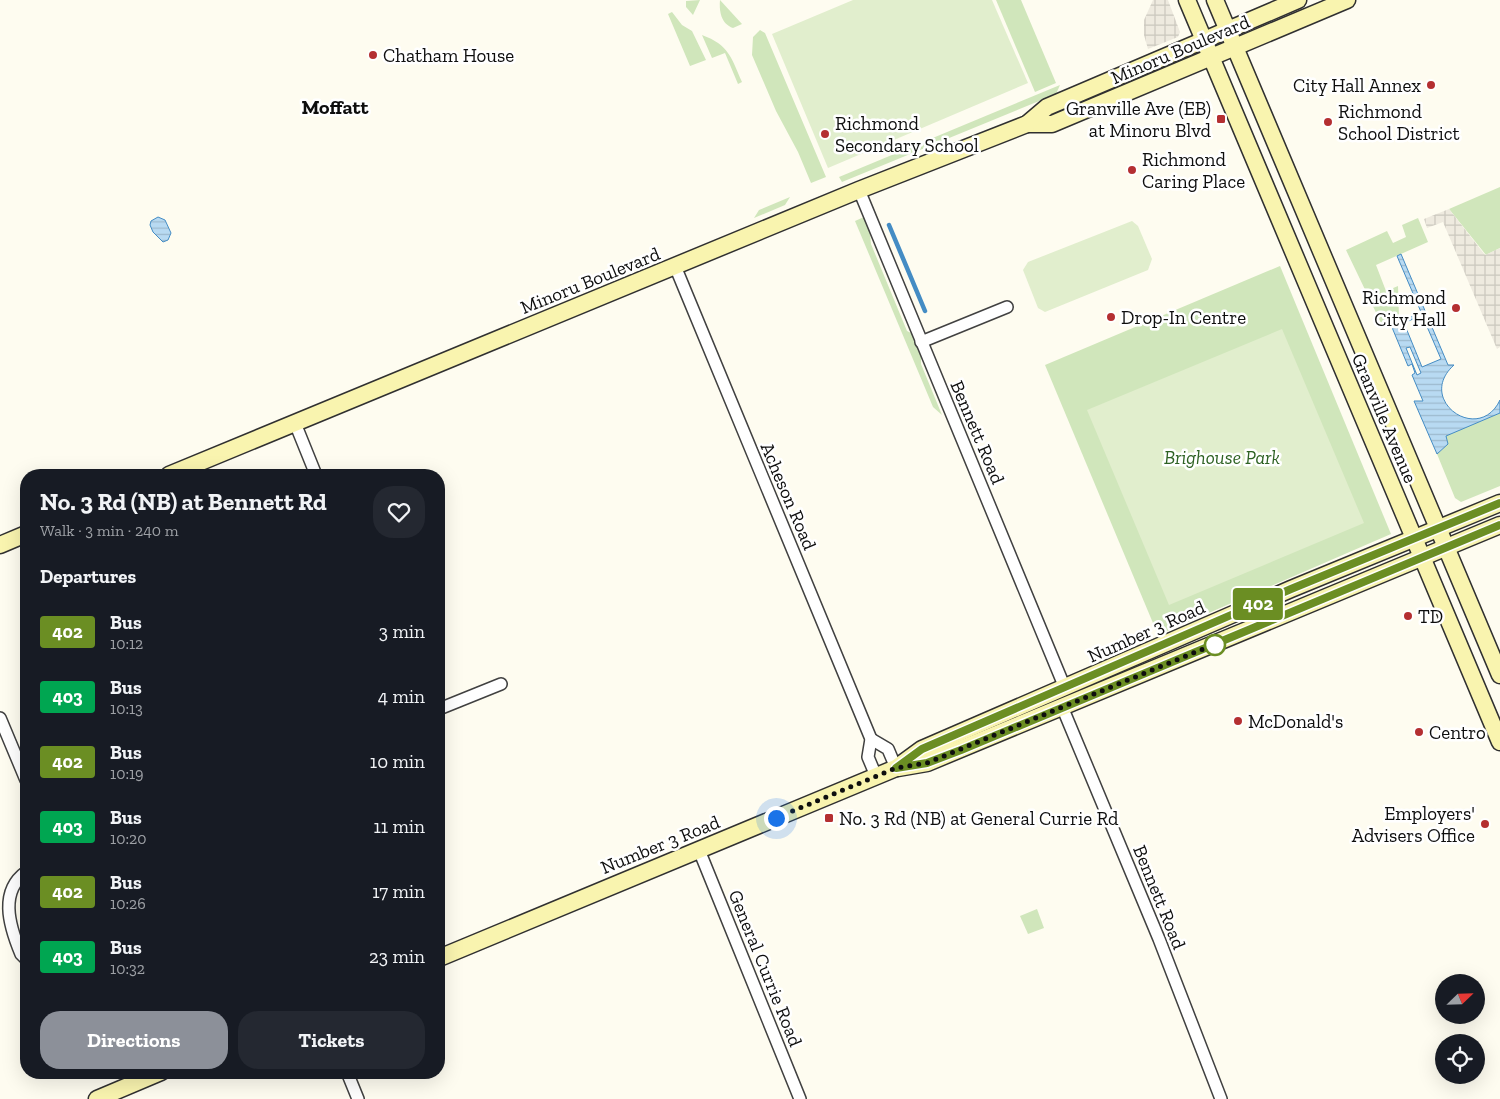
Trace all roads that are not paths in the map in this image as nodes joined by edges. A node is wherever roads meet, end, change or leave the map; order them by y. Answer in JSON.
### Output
{"nodes":[{"id":1,"x":1187,"y":0,"type":"edge"},
{"id":2,"x":1215,"y":0,"type":"edge"},
{"id":3,"x":1298,"y":0,"type":"edge"},
{"id":4,"x":1347,"y":0,"type":"edge"},
{"id":5,"x":1228,"y":30,"type":"junction"},
{"id":6,"x":1204,"y":40,"type":"junction"},
{"id":7,"x":1234,"y":47,"type":"junction"},
{"id":8,"x":1211,"y":57,"type":"junction"},
{"id":9,"x":1027,"y":124,"type":"junction"},
{"id":10,"x":859,"y":190,"type":"junction"},
{"id":11,"x":675,"y":266,"type":"junction"},
{"id":12,"x":1007,"y":307,"type":"dead end"},
{"id":13,"x":921,"y":342,"type":"junction"},
{"id":14,"x":295,"y":423,"type":"junction"},
{"id":15,"x":184,"y":469,"type":"edge"},
{"id":16,"x":314,"y":469,"type":"edge"},
{"id":17,"x":1500,"y":503,"type":"edge"},
{"id":18,"x":1500,"y":525,"type":"edge"},
{"id":19,"x":1438,"y":528,"type":"junction"},
{"id":20,"x":20,"y":537,"type":"edge"},
{"id":21,"x":1414,"y":538,"type":"junction"},
{"id":22,"x":0,"y":545,"type":"edge"},
{"id":23,"x":1446,"y":547,"type":"junction"},
{"id":24,"x":1422,"y":557,"type":"junction"},
{"id":25,"x":1500,"y":675,"type":"edge"},
{"id":26,"x":501,"y":684,"type":"dead end"},
{"id":27,"x":1071,"y":686,"type":"junction"},
{"id":28,"x":445,"y":707,"type":"edge"},
{"id":29,"x":1063,"y":708,"type":"junction"},
{"id":30,"x":0,"y":718,"type":"edge"},
{"id":31,"x":871,"y":739,"type":"junction"},
{"id":32,"x":1500,"y":742,"type":"edge"},
{"id":33,"x":20,"y":766,"type":"edge"},
{"id":34,"x":896,"y":768,"type":"junction"},
{"id":35,"x":876,"y":776,"type":"junction"},
{"id":36,"x":699,"y":850,"type":"junction"},
{"id":37,"x":20,"y":875,"type":"edge"},
{"id":38,"x":20,"y":952,"type":"edge"},
{"id":39,"x":445,"y":956,"type":"edge"},
{"id":40,"x":144,"y":1079,"type":"edge"},
{"id":41,"x":350,"y":1079,"type":"edge"},
{"id":42,"x":97,"y":1099,"type":"edge"},
{"id":43,"x":358,"y":1099,"type":"edge"},
{"id":44,"x":800,"y":1099,"type":"edge"},
{"id":45,"x":1222,"y":1099,"type":"edge"}],
"edges":[{"from":1,"to":6,"type":"main road","name":"Granville Avenue"},
{"from":2,"to":5,"type":"main road","name":"Granville Avenue"},
{"from":3,"to":5,"type":"main road","name":"Minoru Boulevard"},
{"from":4,"to":7,"type":"main road","name":"Minoru Boulevard"},
{"from":5,"to":6,"type":"main road","name":"Minoru Boulevard"},
{"from":5,"to":7,"type":"main road","name":"Granville Avenue"},
{"from":6,"to":8,"type":"main road","name":"Granville Avenue"},
{"from":6,"to":9,"type":"main road","name":"Minoru Boulevard"},
{"from":7,"to":8,"type":"main road","name":"Minoru Boulevard"},
{"from":7,"to":19,"type":"main road","name":"Granville Avenue"},
{"from":8,"to":9,"type":"main road","name":"Minoru Boulevard"},
{"from":8,"to":21,"type":"main road","name":"Granville Avenue"},
{"from":9,"to":10,"type":"main road","name":"Minoru Boulevard"},
{"from":10,"to":11,"type":"main road","name":"Minoru Boulevard"},
{"from":10,"to":13,"type":"street","name":"Bennett Road"},
{"from":11,"to":14,"type":"main road","name":"Minoru Boulevard"},
{"from":11,"to":31,"type":"street","name":"Acheson Road"},
{"from":12,"to":13,"type":"street"},
{"from":13,"to":27,"type":"street","name":"Bennett Road"},
{"from":14,"to":15,"type":"main road","name":"Minoru Boulevard"},
{"from":14,"to":16,"type":"street"},
{"from":17,"to":19,"type":"main road","name":"Number 3 Road"},
{"from":18,"to":23,"type":"main road","name":"Number 3 Road"},
{"from":19,"to":21,"type":"main road","name":"Number 3 Road"},
{"from":19,"to":23,"type":"main road","name":"Granville Avenue"},
{"from":20,"to":22,"type":"main road"},
{"from":21,"to":24,"type":"main road","name":"Granville Avenue"},
{"from":21,"to":27,"type":"main road","name":"Number 3 Road"},
{"from":23,"to":24,"type":"main road","name":"Number 3 Road"},
{"from":23,"to":25,"type":"main road","name":"Granville Avenue"},
{"from":24,"to":29,"type":"main road","name":"Number 3 Road"},
{"from":24,"to":32,"type":"main road","name":"Granville Avenue"},
{"from":26,"to":28,"type":"street"},
{"from":27,"to":29,"type":"main road"},
{"from":27,"to":34,"type":"main road","name":"Number 3 Road"},
{"from":29,"to":34,"type":"main road","name":"Number 3 Road"},
{"from":29,"to":45,"type":"street","name":"Bennett Road"},
{"from":30,"to":33,"type":"street"},
{"from":31,"to":34,"type":"street","name":"Acheson Road"},
{"from":31,"to":35,"type":"street","name":"Acheson Road"},
{"from":34,"to":35,"type":"main road","name":"Number 3 Road"},
{"from":35,"to":36,"type":"main road","name":"Number 3 Road"},
{"from":36,"to":39,"type":"main road","name":"Number 3 Road"},
{"from":36,"to":44,"type":"street","name":"General Currie Road"},
{"from":37,"to":38,"type":"street"},
{"from":40,"to":42,"type":"main road"},
{"from":41,"to":43,"type":"street"}]}
